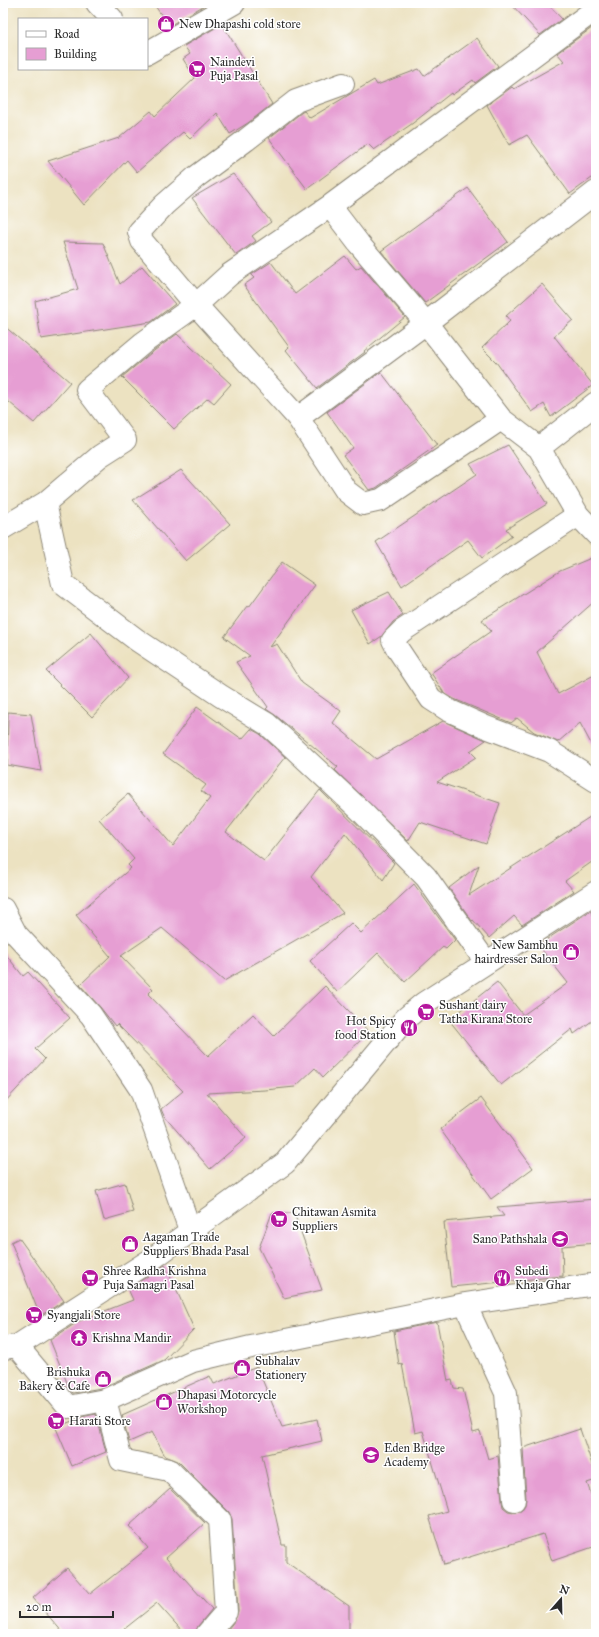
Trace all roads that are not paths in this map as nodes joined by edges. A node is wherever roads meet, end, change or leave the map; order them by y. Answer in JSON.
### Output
{"nodes":[{"id":1,"x":97,"y":3,"type":"edge"},
{"id":2,"x":234,"y":3,"type":"edge"},
{"id":3,"x":596,"y":9,"type":"edge"},
{"id":4,"x":111,"y":18,"type":"edge"},
{"id":5,"x":148,"y":52,"type":"edge"},
{"id":6,"x":343,"y":84,"type":"dead end"},
{"id":7,"x":596,"y":192,"type":"edge"},
{"id":8,"x":330,"y":206,"type":"junction"},
{"id":9,"x":196,"y":305,"type":"junction"},
{"id":10,"x":426,"y":323,"type":"junction"},
{"id":11,"x":596,"y":403,"type":"edge"},
{"id":12,"x":298,"y":418,"type":"junction"},
{"id":13,"x":501,"y":419,"type":"junction"},
{"id":14,"x":539,"y":448,"type":"junction"},
{"id":15,"x":45,"y":503,"type":"junction"},
{"id":16,"x":578,"y":515,"type":"junction"},
{"id":17,"x":3,"y":528,"type":"edge"},
{"id":18,"x":596,"y":534,"type":"edge"},
{"id":19,"x":596,"y":781,"type":"edge"},
{"id":20,"x":596,"y":892,"type":"edge"},
{"id":21,"x":3,"y":909,"type":"edge"},
{"id":22,"x":486,"y":962,"type":"junction"},
{"id":23,"x":190,"y":1230,"type":"junction"},
{"id":24,"x":596,"y":1284,"type":"edge"},
{"id":25,"x":465,"y":1304,"type":"junction"},
{"id":26,"x":10,"y":1347,"type":"edge"},
{"id":27,"x":105,"y":1400,"type":"junction"},
{"id":28,"x":514,"y":1500,"type":"dead end"},
{"id":29,"x":207,"y":1634,"type":"edge"}],
"edges":[{"from":1,"to":4,"type":"street"},
{"from":2,"to":5,"type":"street"},
{"from":3,"to":8,"type":"street"},
{"from":6,"to":9,"type":"street"},
{"from":7,"to":10,"type":"street"},
{"from":8,"to":9,"type":"street"},
{"from":8,"to":10,"type":"street"},
{"from":9,"to":12,"type":"street"},
{"from":9,"to":15,"type":"street"},
{"from":10,"to":12,"type":"street"},
{"from":10,"to":13,"type":"street"},
{"from":11,"to":14,"type":"street"},
{"from":12,"to":13,"type":"street"},
{"from":13,"to":14,"type":"street"},
{"from":14,"to":16,"type":"street"},
{"from":15,"to":17,"type":"street"},
{"from":15,"to":22,"type":"street"},
{"from":16,"to":18,"type":"street"},
{"from":16,"to":19,"type":"street"},
{"from":20,"to":22,"type":"street"},
{"from":21,"to":23,"type":"street"},
{"from":22,"to":23,"type":"street"},
{"from":23,"to":26,"type":"street"},
{"from":24,"to":25,"type":"street"},
{"from":25,"to":27,"type":"street"},
{"from":25,"to":28,"type":"street"},
{"from":26,"to":27,"type":"street"},
{"from":27,"to":29,"type":"street"}]}
